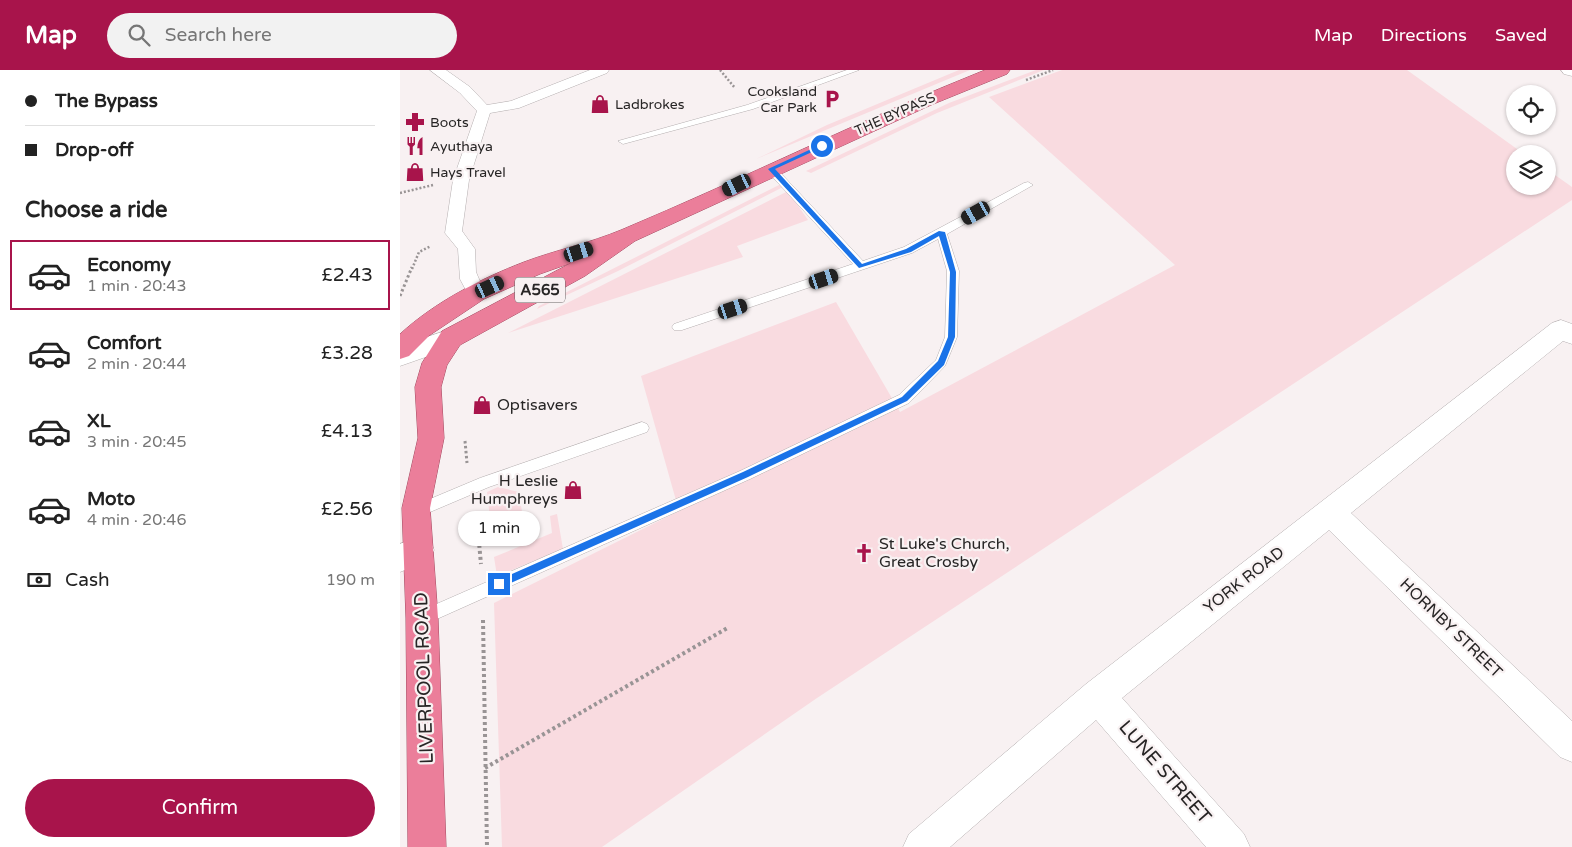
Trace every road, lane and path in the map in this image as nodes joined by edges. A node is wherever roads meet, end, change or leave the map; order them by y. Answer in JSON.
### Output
{"nodes":[{"id":1,"x":437,"y":70,"type":"edge"},
{"id":2,"x":602,"y":70,"type":"edge"},
{"id":3,"x":855,"y":70,"type":"edge"},
{"id":4,"x":1001,"y":70,"type":"edge"},
{"id":5,"x":484,"y":110,"type":"junction"},
{"id":6,"x":624,"y":141,"type":"dead end"},
{"id":7,"x":771,"y":169,"type":"junction"},
{"id":8,"x":1028,"y":184,"type":"dead end"},
{"id":9,"x":942,"y":232,"type":"junction"},
{"id":10,"x":453,"y":234,"type":"junction"},
{"id":11,"x":627,"y":236,"type":"junction"},
{"id":12,"x":861,"y":266,"type":"junction"},
{"id":13,"x":476,"y":294,"type":"junction"},
{"id":14,"x":400,"y":296,"type":"edge"},
{"id":15,"x":678,"y":327,"type":"dead end"},
{"id":16,"x":1572,"y":336,"type":"edge"},
{"id":17,"x":451,"y":338,"type":"junction"},
{"id":18,"x":400,"y":349,"type":"edge"},
{"id":19,"x":400,"y":356,"type":"edge"},
{"id":20,"x":642,"y":428,"type":"dead end"},
{"id":21,"x":465,"y":435,"type":"dead end"},
{"id":22,"x":471,"y":488,"type":"junction"},
{"id":23,"x":410,"y":502,"type":"edge"},
{"id":24,"x":1330,"y":512,"type":"junction"},
{"id":25,"x":410,"y":554,"type":"edge"},
{"id":26,"x":482,"y":592,"type":"junction"},
{"id":27,"x":422,"y":618,"type":"junction"},
{"id":28,"x":729,"y":627,"type":"dead end"},
{"id":29,"x":1098,"y":696,"type":"junction"},
{"id":30,"x":1572,"y":745,"type":"edge"},
{"id":31,"x":485,"y":768,"type":"junction"},
{"id":32,"x":427,"y":847,"type":"edge"},
{"id":33,"x":486,"y":847,"type":"edge"},
{"id":34,"x":922,"y":847,"type":"edge"},
{"id":35,"x":1231,"y":847,"type":"edge"}],
"edges":[{"from":1,"to":5,"type":"street"},
{"from":2,"to":5,"type":"street"},
{"from":3,"to":6,"type":"lane"},
{"from":4,"to":7,"type":"highway","name":"THE BYPASS","number":"A565"},
{"from":5,"to":10,"type":"street"},
{"from":7,"to":11,"type":"highway","name":"THE BYPASS","number":"A565"},
{"from":7,"to":12,"type":"lane"},
{"from":8,"to":9,"type":"lane"},
{"from":9,"to":12,"type":"lane"},
{"from":9,"to":26,"type":"lane"},
{"from":10,"to":13,"type":"street"},
{"from":10,"to":14,"type":"path"},
{"from":11,"to":13,"type":"highway","name":"THE BYPASS","number":"A565"},
{"from":11,"to":17,"type":"highway","name":"THE BYPASS","number":"A565"},
{"from":12,"to":15,"type":"lane"},
{"from":13,"to":18,"type":"highway","name":"THE BYPASS","number":"A565"},
{"from":16,"to":24,"type":"street","name":"YORK ROAD"},
{"from":17,"to":19,"type":"street"},
{"from":17,"to":23,"type":"highway","name":"LIVERPOOL ROAD","number":"A565"},
{"from":20,"to":22,"type":"lane"},
{"from":21,"to":22,"type":"path"},
{"from":22,"to":23,"type":"lane"},
{"from":22,"to":26,"type":"path"},
{"from":23,"to":25,"type":"highway","name":"LIVERPOOL ROAD","number":"A565"},
{"from":24,"to":29,"type":"street","name":"YORK ROAD"},
{"from":24,"to":30,"type":"street","name":"HORNBY STREET"},
{"from":25,"to":27,"type":"highway","name":"LIVERPOOL ROAD","number":"A565"},
{"from":26,"to":27,"type":"lane"},
{"from":26,"to":31,"type":"path"},
{"from":27,"to":32,"type":"highway","name":"LIVERPOOL ROAD","number":"A565"},
{"from":28,"to":31,"type":"path"},
{"from":29,"to":34,"type":"street","name":"YORK ROAD"},
{"from":29,"to":35,"type":"street","name":"LUNE STREET"},
{"from":31,"to":33,"type":"path"}]}
